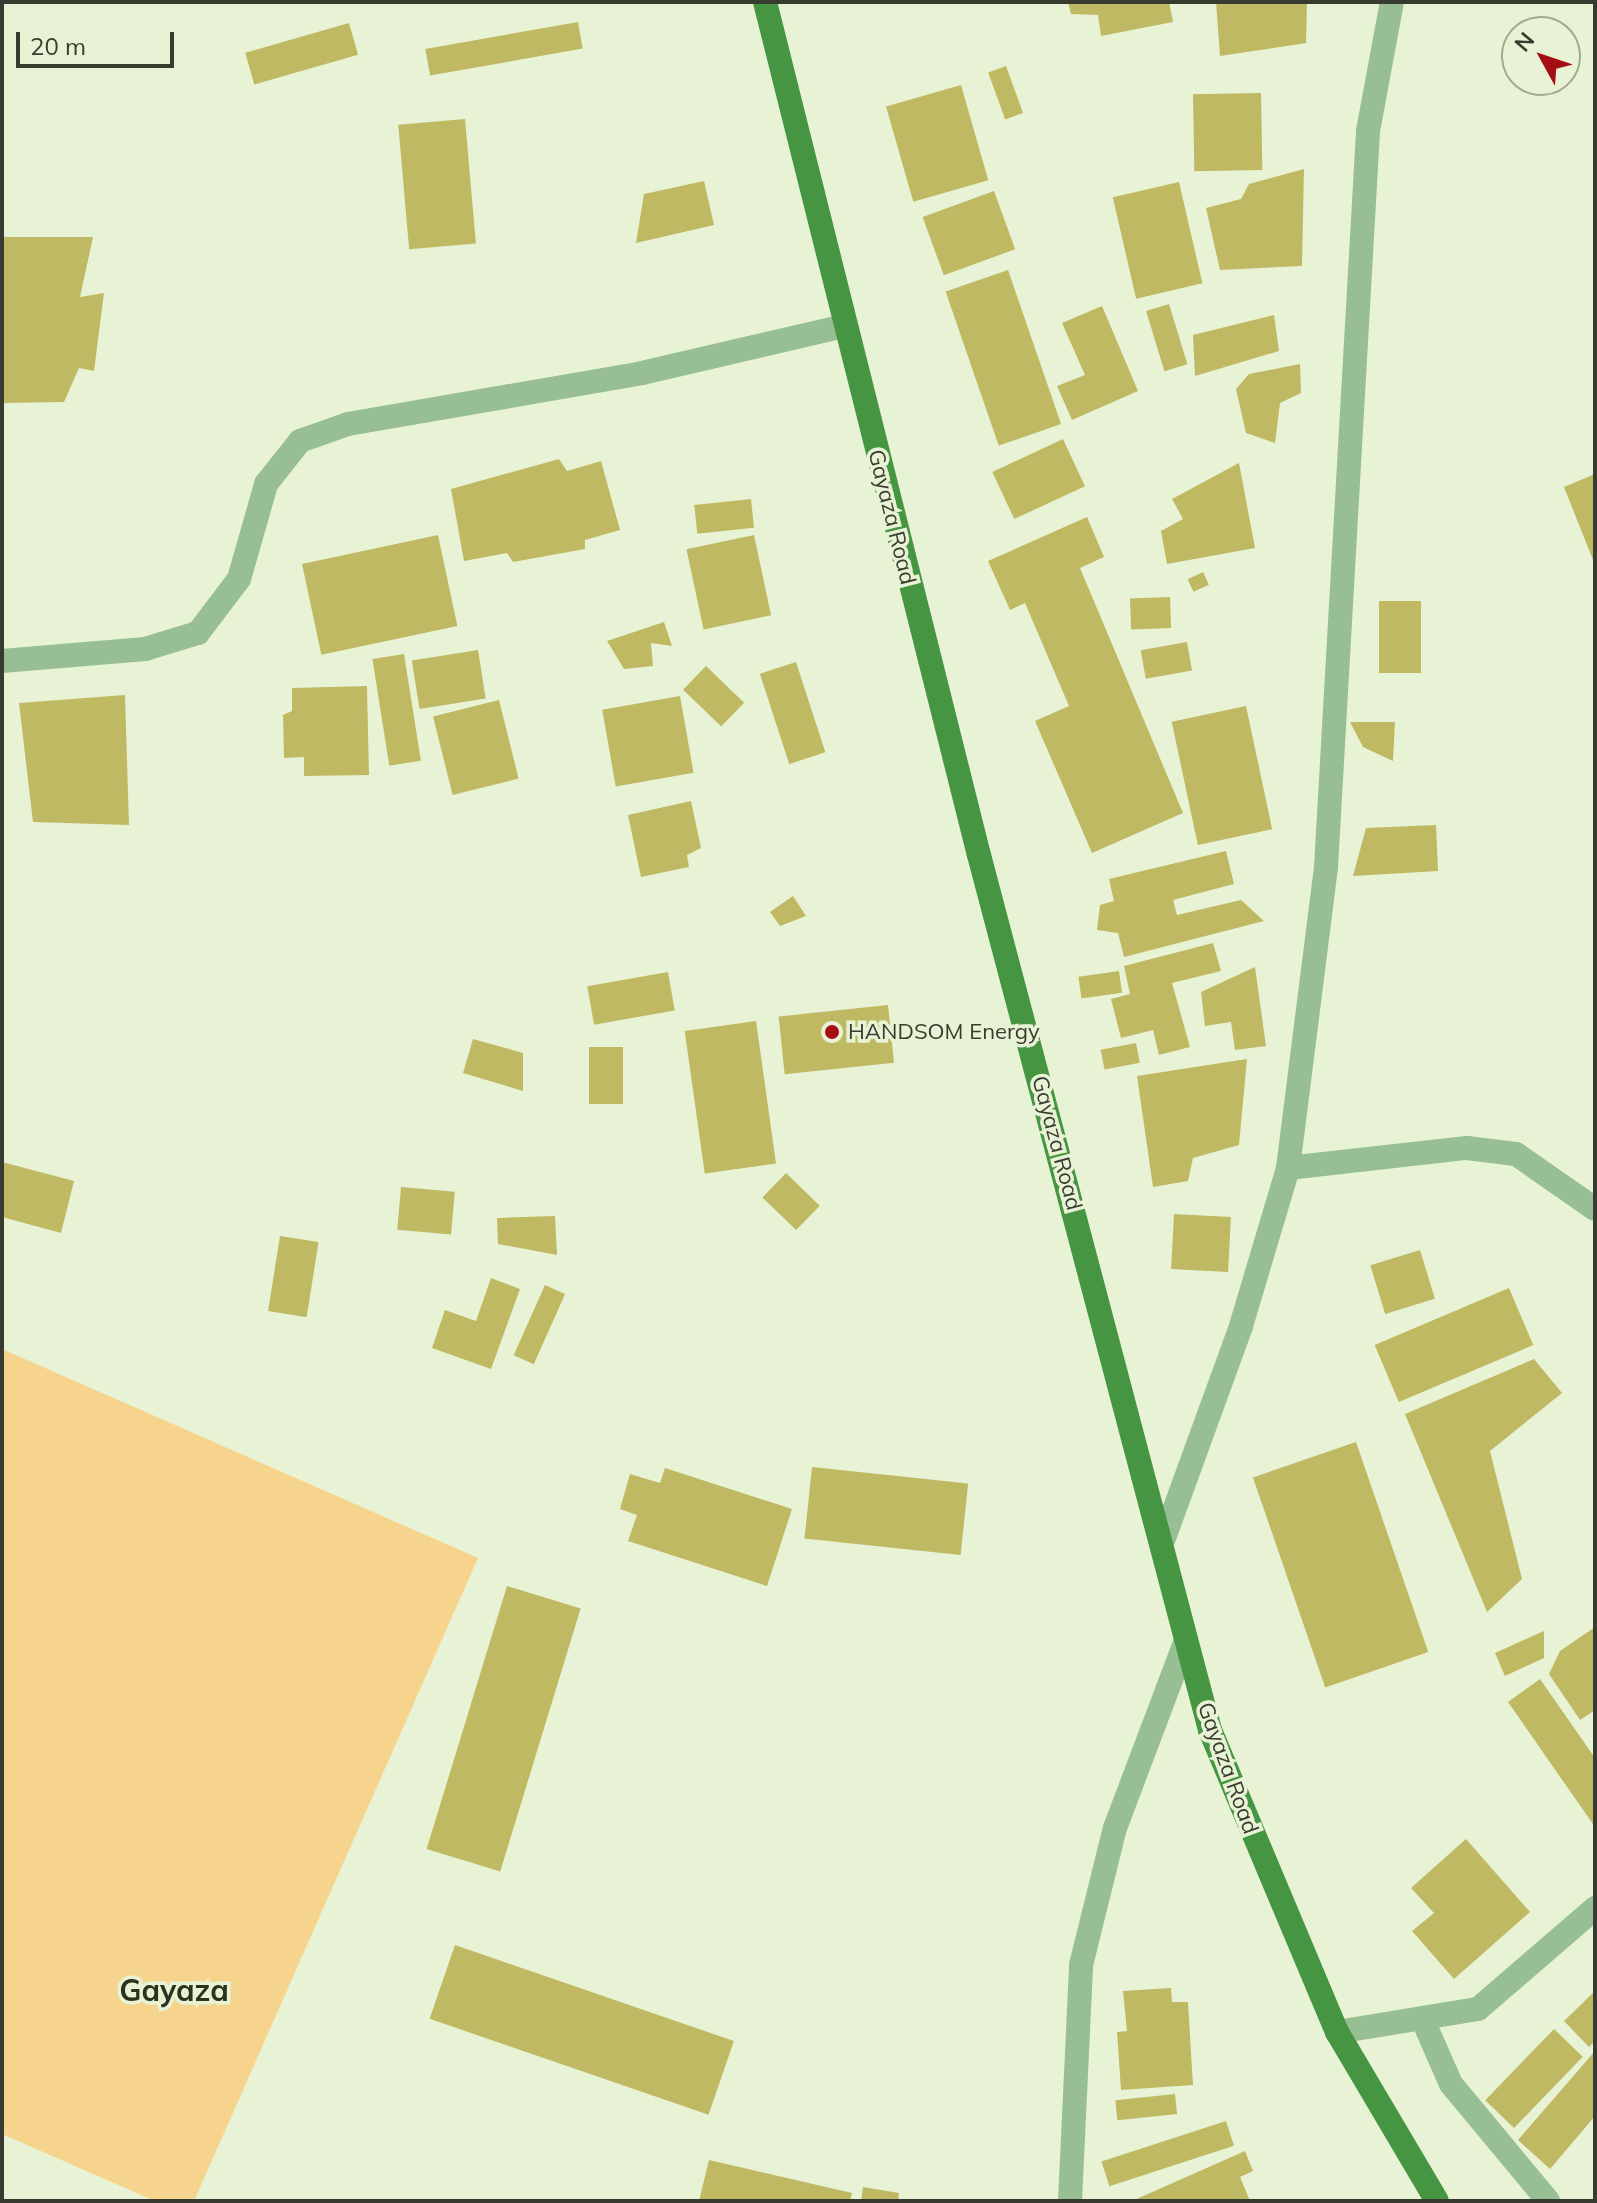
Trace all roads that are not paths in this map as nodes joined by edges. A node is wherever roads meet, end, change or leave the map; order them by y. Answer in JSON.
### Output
{"nodes":[{"id":1,"x":765,"y":2,"type":"edge"},
{"id":2,"x":1392,"y":2,"type":"edge"},
{"id":3,"x":844,"y":326,"type":"junction"},
{"id":4,"x":2,"y":661,"type":"edge"},
{"id":5,"x":1288,"y":1168,"type":"junction"},
{"id":6,"x":1595,"y":1209,"type":"edge"},
{"id":7,"x":1164,"y":1538,"type":"junction"},
{"id":8,"x":1186,"y":1640,"type":"junction"},
{"id":9,"x":1595,"y":1908,"type":"edge"},
{"id":10,"x":1422,"y":2018,"type":"junction"},
{"id":11,"x":1337,"y":2032,"type":"junction"},
{"id":12,"x":1545,"y":2200,"type":"edge"},
{"id":13,"x":1070,"y":2201,"type":"edge"},
{"id":14,"x":1437,"y":2201,"type":"edge"}],
"edges":[{"from":1,"to":3,"type":"main road","name":"Gayaza Road"},
{"from":2,"to":5,"type":"street"},
{"from":3,"to":4,"type":"street"},
{"from":3,"to":7,"type":"main road","name":"Gayaza Road"},
{"from":5,"to":6,"type":"street"},
{"from":5,"to":7,"type":"street"},
{"from":7,"to":8,"type":"main road","name":"Gayaza Road"},
{"from":8,"to":11,"type":"main road","name":"Gayaza Road"},
{"from":8,"to":13,"type":"street"},
{"from":9,"to":10,"type":"street"},
{"from":10,"to":11,"type":"street"},
{"from":10,"to":12,"type":"street"},
{"from":11,"to":14,"type":"main road","name":"Gayaza Road"}]}
